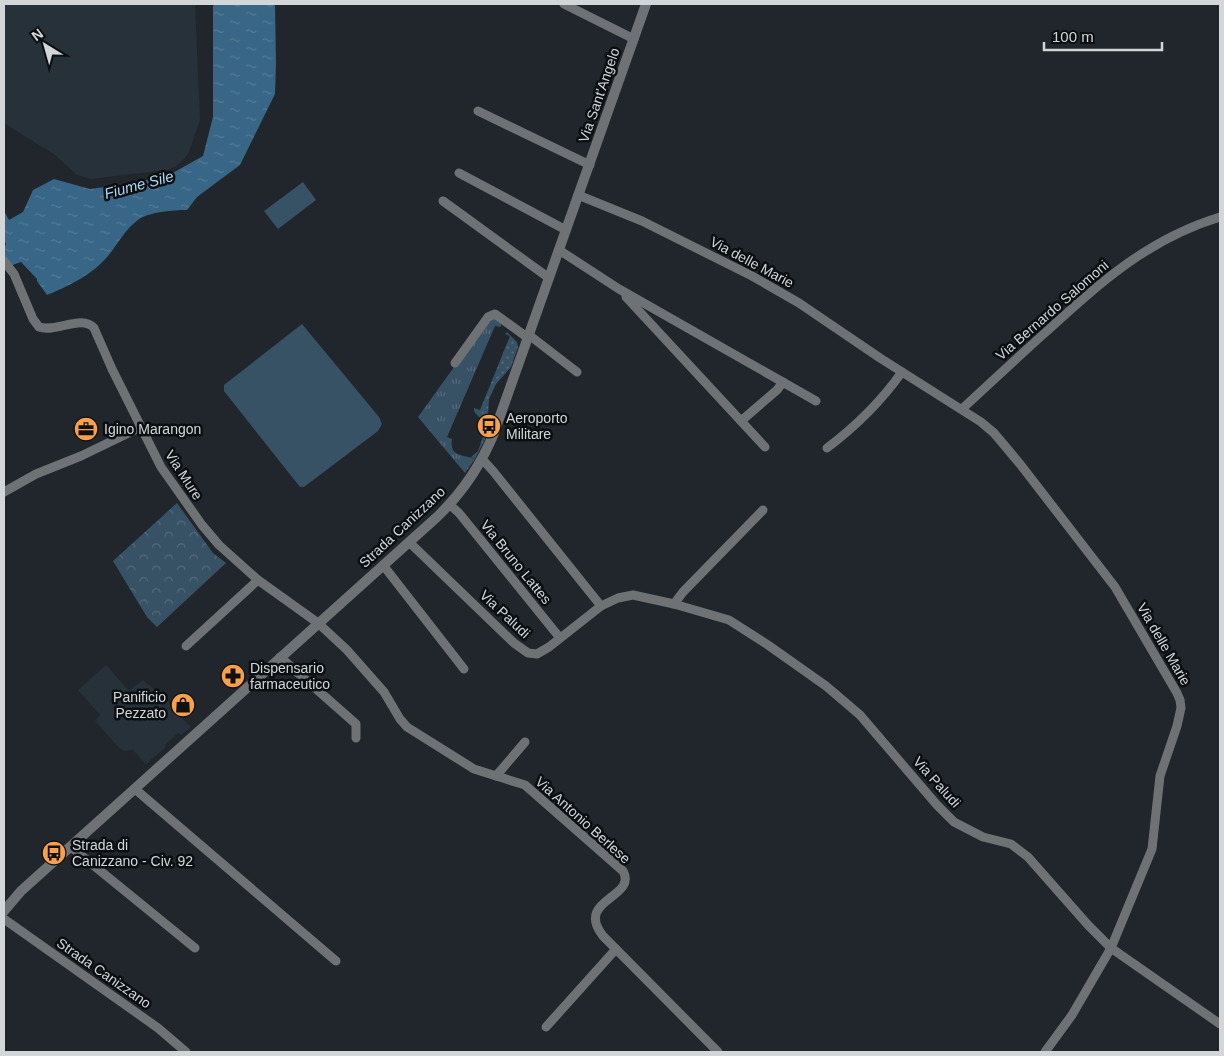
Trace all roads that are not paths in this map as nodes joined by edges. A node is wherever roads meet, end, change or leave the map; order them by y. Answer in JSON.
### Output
{"nodes":[{"id":1,"x":564,"y":4,"type":"edge"},
{"id":2,"x":646,"y":4,"type":"edge"},
{"id":3,"x":634,"y":39,"type":"junction"},
{"id":4,"x":478,"y":111,"type":"dead end"},
{"id":5,"x":590,"y":165,"type":"junction"},
{"id":6,"x":459,"y":173,"type":"dead end"},
{"id":7,"x":578,"y":195,"type":"junction"},
{"id":8,"x":443,"y":201,"type":"dead end"},
{"id":9,"x":1220,"y":217,"type":"edge"},
{"id":10,"x":566,"y":230,"type":"junction"},
{"id":11,"x":559,"y":250,"type":"junction"},
{"id":12,"x":4,"y":261,"type":"edge"},
{"id":13,"x":549,"y":278,"type":"junction"},
{"id":14,"x":619,"y":289,"type":"junction"},
{"id":15,"x":529,"y":335,"type":"junction"},
{"id":16,"x":455,"y":363,"type":"dead end"},
{"id":17,"x":577,"y":372,"type":"dead end"},
{"id":18,"x":902,"y":372,"type":"junction"},
{"id":19,"x":783,"y":382,"type":"junction"},
{"id":20,"x":816,"y":401,"type":"dead end"},
{"id":21,"x":962,"y":409,"type":"junction"},
{"id":22,"x":741,"y":421,"type":"junction"},
{"id":23,"x":141,"y":427,"type":"junction"},
{"id":24,"x":765,"y":447,"type":"dead end"},
{"id":25,"x":827,"y":448,"type":"dead end"},
{"id":26,"x":482,"y":459,"type":"junction"},
{"id":27,"x":4,"y":492,"type":"edge"},
{"id":28,"x":449,"y":504,"type":"junction"},
{"id":29,"x":763,"y":510,"type":"dead end"},
{"id":30,"x":409,"y":542,"type":"junction"},
{"id":31,"x":383,"y":565,"type":"junction"},
{"id":32,"x":258,"y":580,"type":"junction"},
{"id":33,"x":674,"y":604,"type":"junction"},
{"id":34,"x":601,"y":606,"type":"junction"},
{"id":35,"x":318,"y":623,"type":"junction"},
{"id":36,"x":560,"y":638,"type":"junction"},
{"id":37,"x":186,"y":646,"type":"dead end"},
{"id":38,"x":280,"y":658,"type":"junction"},
{"id":39,"x":464,"y":669,"type":"dead end"},
{"id":40,"x":356,"y":738,"type":"dead end"},
{"id":41,"x":526,"y":742,"type":"dead end"},
{"id":42,"x":496,"y":776,"type":"junction"},
{"id":43,"x":135,"y":789,"type":"junction"},
{"id":44,"x":70,"y":847,"type":"junction"},
{"id":45,"x":4,"y":911,"type":"edge"},
{"id":46,"x":4,"y":919,"type":"edge"},
{"id":47,"x":195,"y":948,"type":"dead end"},
{"id":48,"x":1111,"y":948,"type":"junction"},
{"id":49,"x":616,"y":949,"type":"junction"},
{"id":50,"x":336,"y":961,"type":"dead end"},
{"id":51,"x":1220,"y":1024,"type":"edge"},
{"id":52,"x":546,"y":1027,"type":"dead end"},
{"id":53,"x":186,"y":1052,"type":"edge"},
{"id":54,"x":718,"y":1052,"type":"edge"},
{"id":55,"x":1045,"y":1052,"type":"edge"}],
"edges":[{"from":1,"to":3,"type":"street"},
{"from":2,"to":3,"type":"street","name":"Via Sant'Angelo"},
{"from":3,"to":5,"type":"street","name":"Via Sant'Angelo"},
{"from":4,"to":5,"type":"street"},
{"from":5,"to":7,"type":"street","name":"Via Sant'Angelo"},
{"from":6,"to":10,"type":"street"},
{"from":7,"to":10,"type":"street","name":"Strada Canizzano"},
{"from":7,"to":18,"type":"street","name":"Via delle Marie"},
{"from":8,"to":13,"type":"street"},
{"from":9,"to":21,"type":"street","name":"Via Bernardo Salomoni"},
{"from":10,"to":11,"type":"street","name":"Strada Canizzano"},
{"from":11,"to":13,"type":"street","name":"Strada Canizzano"},
{"from":11,"to":14,"type":"street"},
{"from":12,"to":23,"type":"street","name":"Via Mure"},
{"from":13,"to":15,"type":"street","name":"Strada Canizzano"},
{"from":14,"to":19,"type":"street"},
{"from":14,"to":22,"type":"street"},
{"from":15,"to":16,"type":"street"},
{"from":15,"to":17,"type":"street"},
{"from":15,"to":26,"type":"street","name":"Strada Canizzano"},
{"from":18,"to":21,"type":"street","name":"Via delle Marie"},
{"from":18,"to":25,"type":"street"},
{"from":19,"to":20,"type":"street"},
{"from":19,"to":22,"type":"street"},
{"from":21,"to":48,"type":"street","name":"Via delle Marie"},
{"from":22,"to":24,"type":"street"},
{"from":23,"to":27,"type":"street"},
{"from":23,"to":32,"type":"street","name":"Via Mure"},
{"from":26,"to":28,"type":"street","name":"Strada Canizzano"},
{"from":26,"to":34,"type":"street"},
{"from":28,"to":30,"type":"street","name":"Strada Canizzano"},
{"from":28,"to":36,"type":"street","name":"Via Bruno Lattes"},
{"from":29,"to":33,"type":"street"},
{"from":30,"to":31,"type":"street","name":"Strada Canizzano"},
{"from":30,"to":36,"type":"street","name":"Via Paludi"},
{"from":31,"to":35,"type":"street","name":"Strada Canizzano"},
{"from":31,"to":39,"type":"street"},
{"from":32,"to":35,"type":"street","name":"Via Mure"},
{"from":32,"to":37,"type":"street"},
{"from":33,"to":34,"type":"street","name":"Via Paludi"},
{"from":33,"to":48,"type":"street","name":"Via Paludi"},
{"from":34,"to":36,"type":"street","name":"Via Paludi"},
{"from":35,"to":38,"type":"street","name":"Strada Canizzano"},
{"from":35,"to":42,"type":"street","name":"Via Antonio Berlese"},
{"from":38,"to":40,"type":"street"},
{"from":38,"to":43,"type":"street","name":"Strada Canizzano"},
{"from":41,"to":42,"type":"street"},
{"from":42,"to":49,"type":"street","name":"Via Antonio Berlese"},
{"from":43,"to":44,"type":"street","name":"Strada Canizzano"},
{"from":43,"to":50,"type":"street"},
{"from":44,"to":45,"type":"street","name":"Strada Canizzano"},
{"from":44,"to":47,"type":"street"},
{"from":46,"to":53,"type":"street","name":"Strada Canizzano"},
{"from":48,"to":51,"type":"street","name":"Via Paludi"},
{"from":48,"to":55,"type":"street","name":"Via delle Marie"},
{"from":49,"to":52,"type":"street"},
{"from":49,"to":54,"type":"street","name":"Via Antonio Berlese"}]}
